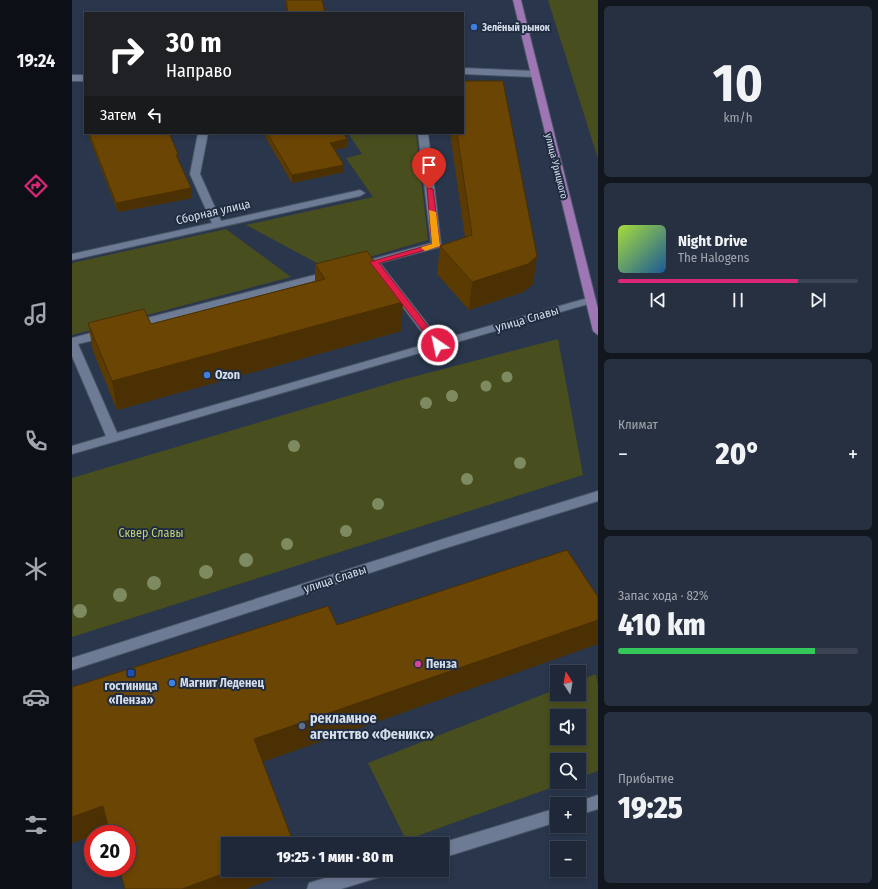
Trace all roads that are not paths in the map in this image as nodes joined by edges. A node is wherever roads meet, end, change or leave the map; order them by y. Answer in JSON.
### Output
{"nodes":[{"id":1,"x":516,"y":0,"type":"edge"},
{"id":2,"x":464,"y":71,"type":"edge"},
{"id":3,"x":535,"y":74,"type":"junction"},
{"id":4,"x":72,"y":78,"type":"edge"},
{"id":5,"x":84,"y":78,"type":"edge"},
{"id":6,"x":203,"y":134,"type":"edge"},
{"id":7,"x":423,"y":134,"type":"edge"},
{"id":8,"x":360,"y":193,"type":"dead end"},
{"id":9,"x":218,"y":224,"type":"junction"},
{"id":10,"x":72,"y":257,"type":"edge"},
{"id":11,"x":374,"y":262,"type":"junction"},
{"id":12,"x":591,"y":300,"type":"junction"},
{"id":13,"x":598,"y":331,"type":"edge"},
{"id":14,"x":72,"y":343,"type":"edge"},
{"id":15,"x":438,"y":345,"type":"junction"},
{"id":16,"x":113,"y":438,"type":"junction"},
{"id":17,"x":72,"y":450,"type":"edge"},
{"id":18,"x":598,"y":496,"type":"edge"},
{"id":19,"x":72,"y":664,"type":"edge"},
{"id":20,"x":598,"y":802,"type":"edge"},
{"id":21,"x":586,"y":806,"type":"edge"},
{"id":22,"x":550,"y":817,"type":"edge"},
{"id":23,"x":449,"y":848,"type":"edge"},
{"id":24,"x":354,"y":877,"type":"edge"},
{"id":25,"x":315,"y":889,"type":"edge"}],
"edges":[{"from":1,"to":3,"type":"main road","name":"улица Урицкого"},
{"from":2,"to":3,"type":"street"},
{"from":3,"to":12,"type":"main road","name":"улица Урицкого"},
{"from":4,"to":5,"type":"street"},
{"from":6,"to":9,"type":"street"},
{"from":7,"to":11,"type":"street"},
{"from":8,"to":9,"type":"street","name":"Сборная улица"},
{"from":9,"to":10,"type":"street","name":"Сборная улица"},
{"from":11,"to":14,"type":"street"},
{"from":11,"to":15,"type":"street"},
{"from":12,"to":13,"type":"main road","name":"улица Урицкого"},
{"from":12,"to":15,"type":"street","name":"улица Славы"},
{"from":14,"to":16,"type":"street"},
{"from":15,"to":16,"type":"street","name":"улица Славы"},
{"from":16,"to":17,"type":"street","name":"улица Славы"},
{"from":18,"to":19,"type":"street","name":"улица Славы"},
{"from":20,"to":21,"type":"street"},
{"from":22,"to":23,"type":"street"},
{"from":24,"to":25,"type":"street"}]}
